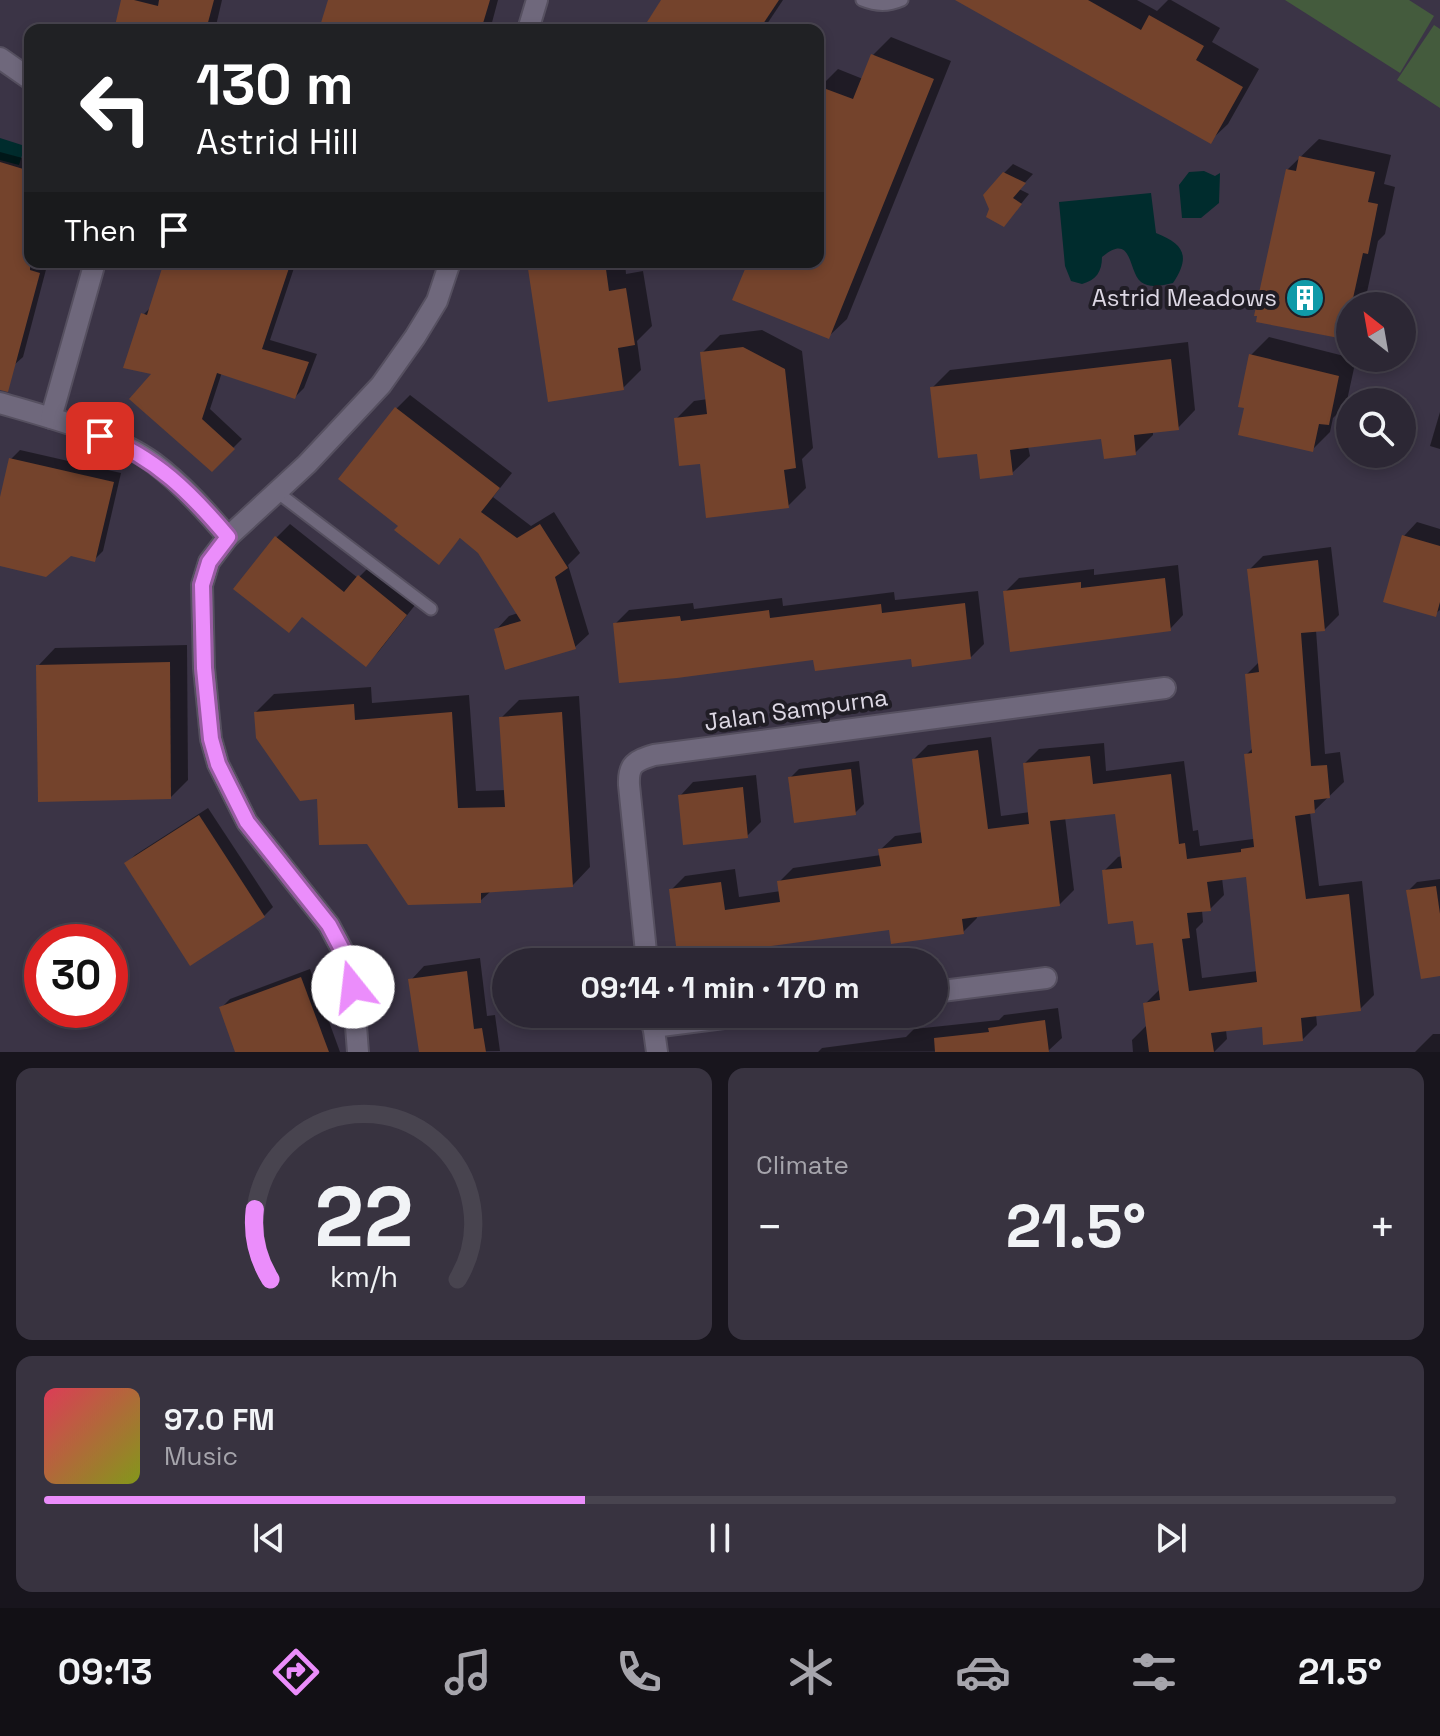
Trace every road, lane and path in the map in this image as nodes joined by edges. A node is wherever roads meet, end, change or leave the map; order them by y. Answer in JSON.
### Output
{"nodes":[{"id":1,"x":537,"y":0,"type":"edge"},
{"id":2,"x":862,"y":0,"type":"edge"},
{"id":3,"x":902,"y":0,"type":"edge"},
{"id":4,"x":530,"y":24,"type":"edge"},
{"id":5,"x":0,"y":58,"type":"edge"},
{"id":6,"x":24,"y":75,"type":"edge"},
{"id":7,"x":93,"y":268,"type":"edge"},
{"id":8,"x":448,"y":268,"type":"edge"},
{"id":9,"x":0,"y":403,"type":"edge"},
{"id":10,"x":51,"y":418,"type":"junction"},
{"id":11,"x":277,"y":492,"type":"junction"},
{"id":12,"x":228,"y":537,"type":"junction"},
{"id":13,"x":431,"y":609,"type":"dead end"},
{"id":14,"x":1165,"y":688,"type":"dead end"},
{"id":15,"x":646,"y":948,"type":"edge"},
{"id":16,"x":1046,"y":978,"type":"dead end"},
{"id":17,"x":948,"y":990,"type":"edge"},
{"id":18,"x":653,"y":1028,"type":"edge"},
{"id":19,"x":358,"y":1052,"type":"edge"},
{"id":20,"x":657,"y":1052,"type":"edge"}],
"edges":[{"from":1,"to":4,"type":"street"},
{"from":2,"to":3,"type":"lane"},
{"from":5,"to":6,"type":"street"},
{"from":7,"to":10,"type":"street"},
{"from":8,"to":11,"type":"street"},
{"from":9,"to":10,"type":"street"},
{"from":10,"to":12,"type":"street"},
{"from":11,"to":12,"type":"street"},
{"from":11,"to":13,"type":"lane"},
{"from":12,"to":19,"type":"street"},
{"from":14,"to":15,"type":"street","name":"Jalan Sampurna"},
{"from":16,"to":17,"type":"street"},
{"from":18,"to":20,"type":"street"}]}
